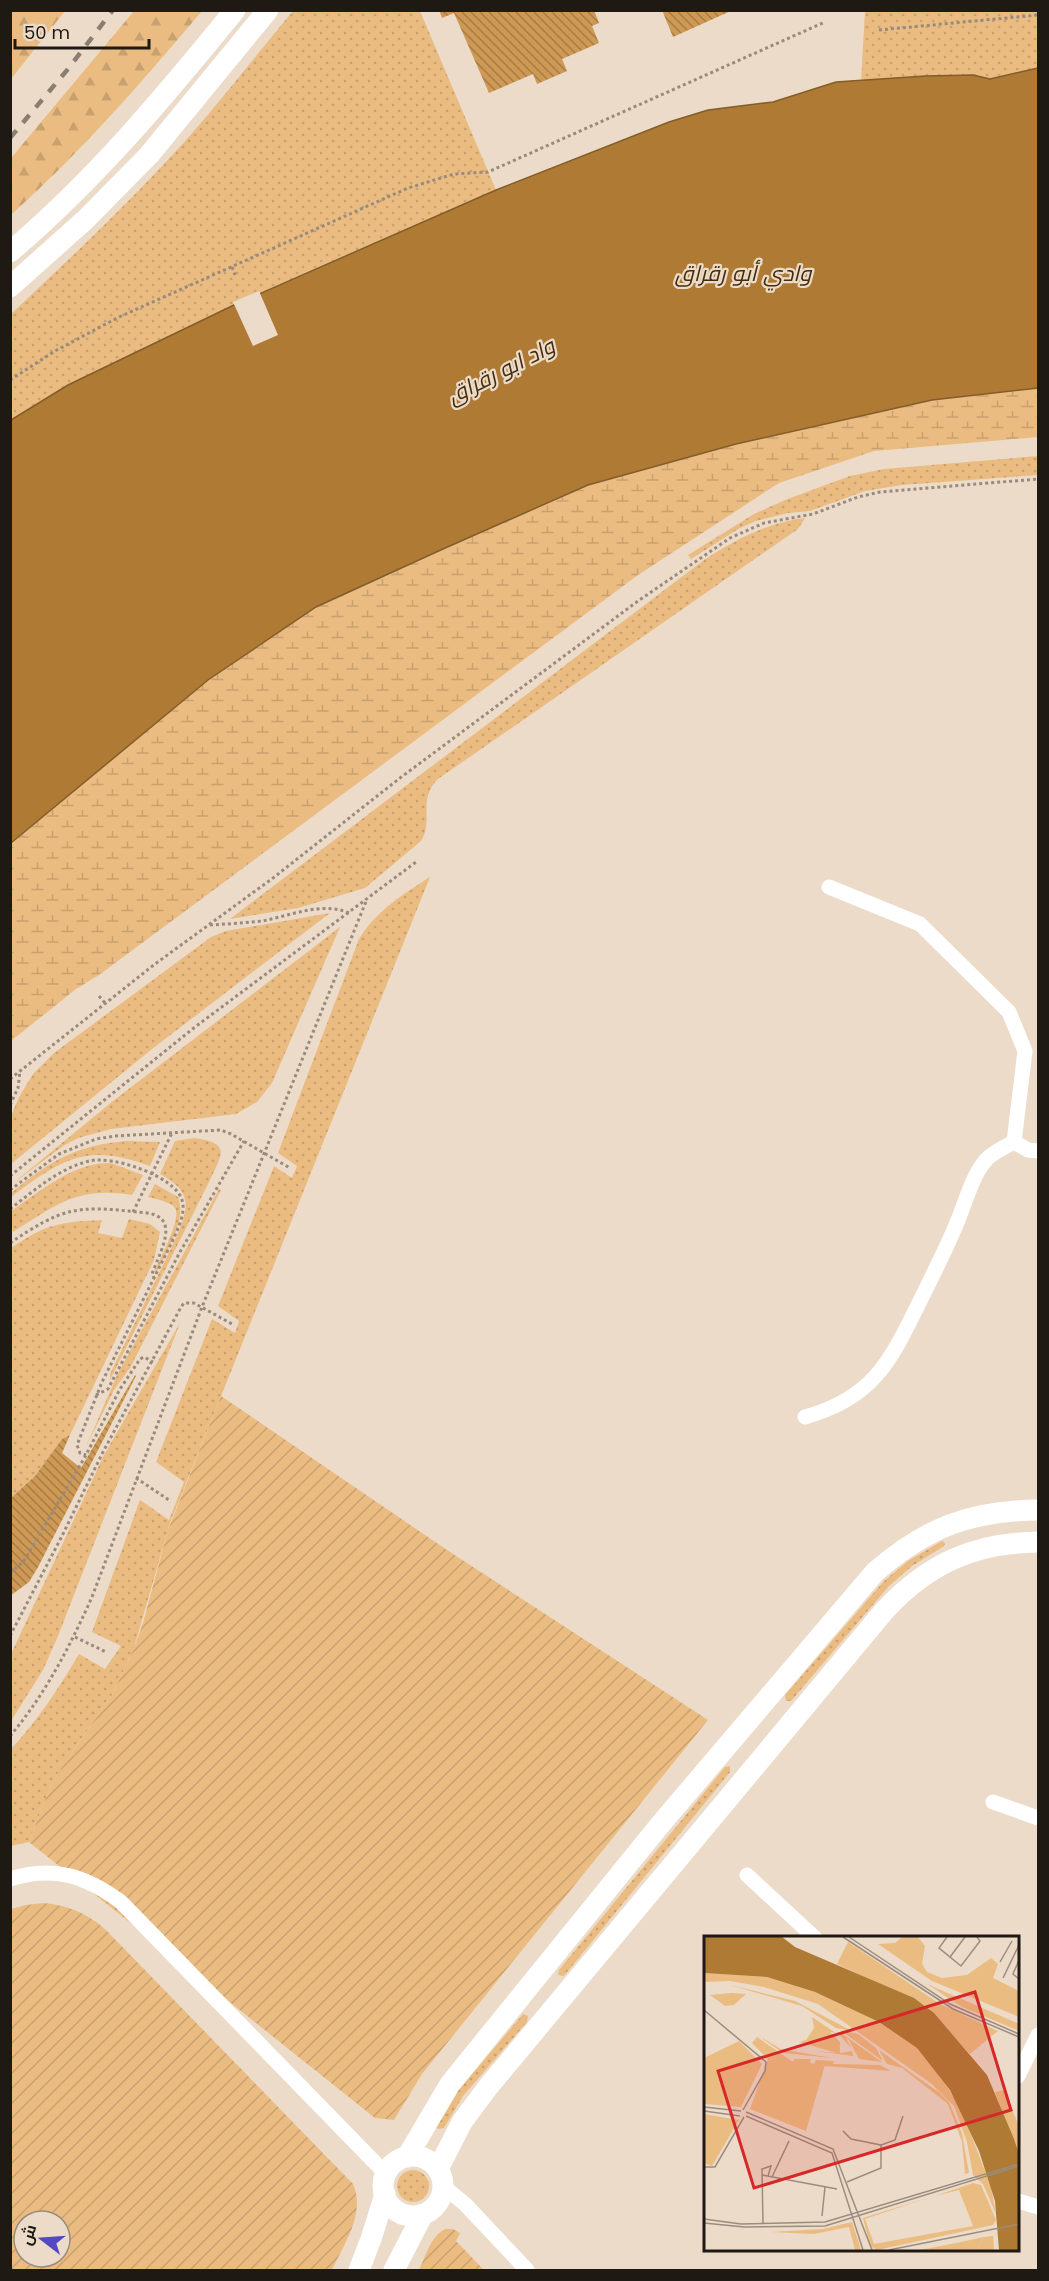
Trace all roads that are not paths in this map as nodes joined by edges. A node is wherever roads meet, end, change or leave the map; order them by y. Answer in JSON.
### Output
{"nodes":[{"id":1,"x":235,"y":10,"type":"edge"},
{"id":2,"x":268,"y":10,"type":"edge"},
{"id":3,"x":10,"y":252,"type":"edge"},
{"id":4,"x":10,"y":288,"type":"edge"},
{"id":5,"x":830,"y":886,"type":"dead end"},
{"id":6,"x":1014,"y":1142,"type":"junction"},
{"id":7,"x":1038,"y":1151,"type":"edge"},
{"id":8,"x":805,"y":1417,"type":"dead end"},
{"id":9,"x":1038,"y":1510,"type":"edge"},
{"id":10,"x":965,"y":1519,"type":"junction"},
{"id":11,"x":1038,"y":1542,"type":"edge"},
{"id":12,"x":977,"y":1550,"type":"junction"},
{"id":13,"x":747,"y":1723,"type":"junction"},
{"id":14,"x":772,"y":1744,"type":"junction"},
{"id":15,"x":993,"y":1802,"type":"dead end"},
{"id":16,"x":1038,"y":1818,"type":"edge"},
{"id":17,"x":747,"y":1875,"type":"dead end"},
{"id":18,"x":10,"y":1880,"type":"edge"},
{"id":19,"x":813,"y":1936,"type":"edge"},
{"id":20,"x":532,"y":1982,"type":"junction"},
{"id":21,"x":557,"y":2004,"type":"junction"},
{"id":22,"x":1038,"y":2035,"type":"edge"},
{"id":23,"x":1019,"y":2072,"type":"edge"},
{"id":24,"x":407,"y":2157,"type":"junction"},
{"id":25,"x":440,"y":2178,"type":"junction"},
{"id":26,"x":385,"y":2184,"type":"junction"},
{"id":27,"x":1019,"y":2201,"type":"edge"},
{"id":28,"x":1038,"y":2207,"type":"edge"},
{"id":29,"x":423,"y":2214,"type":"junction"},
{"id":30,"x":359,"y":2271,"type":"edge"},
{"id":31,"x":394,"y":2271,"type":"edge"},
{"id":32,"x":527,"y":2271,"type":"edge"}],
"edges":[{"from":1,"to":3,"type":"street"},
{"from":2,"to":4,"type":"street"},
{"from":5,"to":6,"type":"street"},
{"from":6,"to":7,"type":"street"},
{"from":6,"to":8,"type":"street"},
{"from":9,"to":10,"type":"street"},
{"from":10,"to":12,"type":"street"},
{"from":10,"to":13,"type":"street"},
{"from":11,"to":12,"type":"street"},
{"from":12,"to":14,"type":"street"},
{"from":13,"to":14,"type":"street"},
{"from":13,"to":20,"type":"street"},
{"from":14,"to":21,"type":"street"},
{"from":15,"to":16,"type":"street"},
{"from":17,"to":19,"type":"street"},
{"from":18,"to":26,"type":"street"},
{"from":20,"to":21,"type":"street"},
{"from":20,"to":24,"type":"street"},
{"from":21,"to":25,"type":"street"},
{"from":22,"to":23,"type":"street"},
{"from":24,"to":25,"type":"street"},
{"from":24,"to":26,"type":"street"},
{"from":25,"to":29,"type":"street"},
{"from":25,"to":32,"type":"street"},
{"from":26,"to":29,"type":"street"},
{"from":26,"to":30,"type":"street"},
{"from":27,"to":28,"type":"street"},
{"from":29,"to":31,"type":"street"}]}
